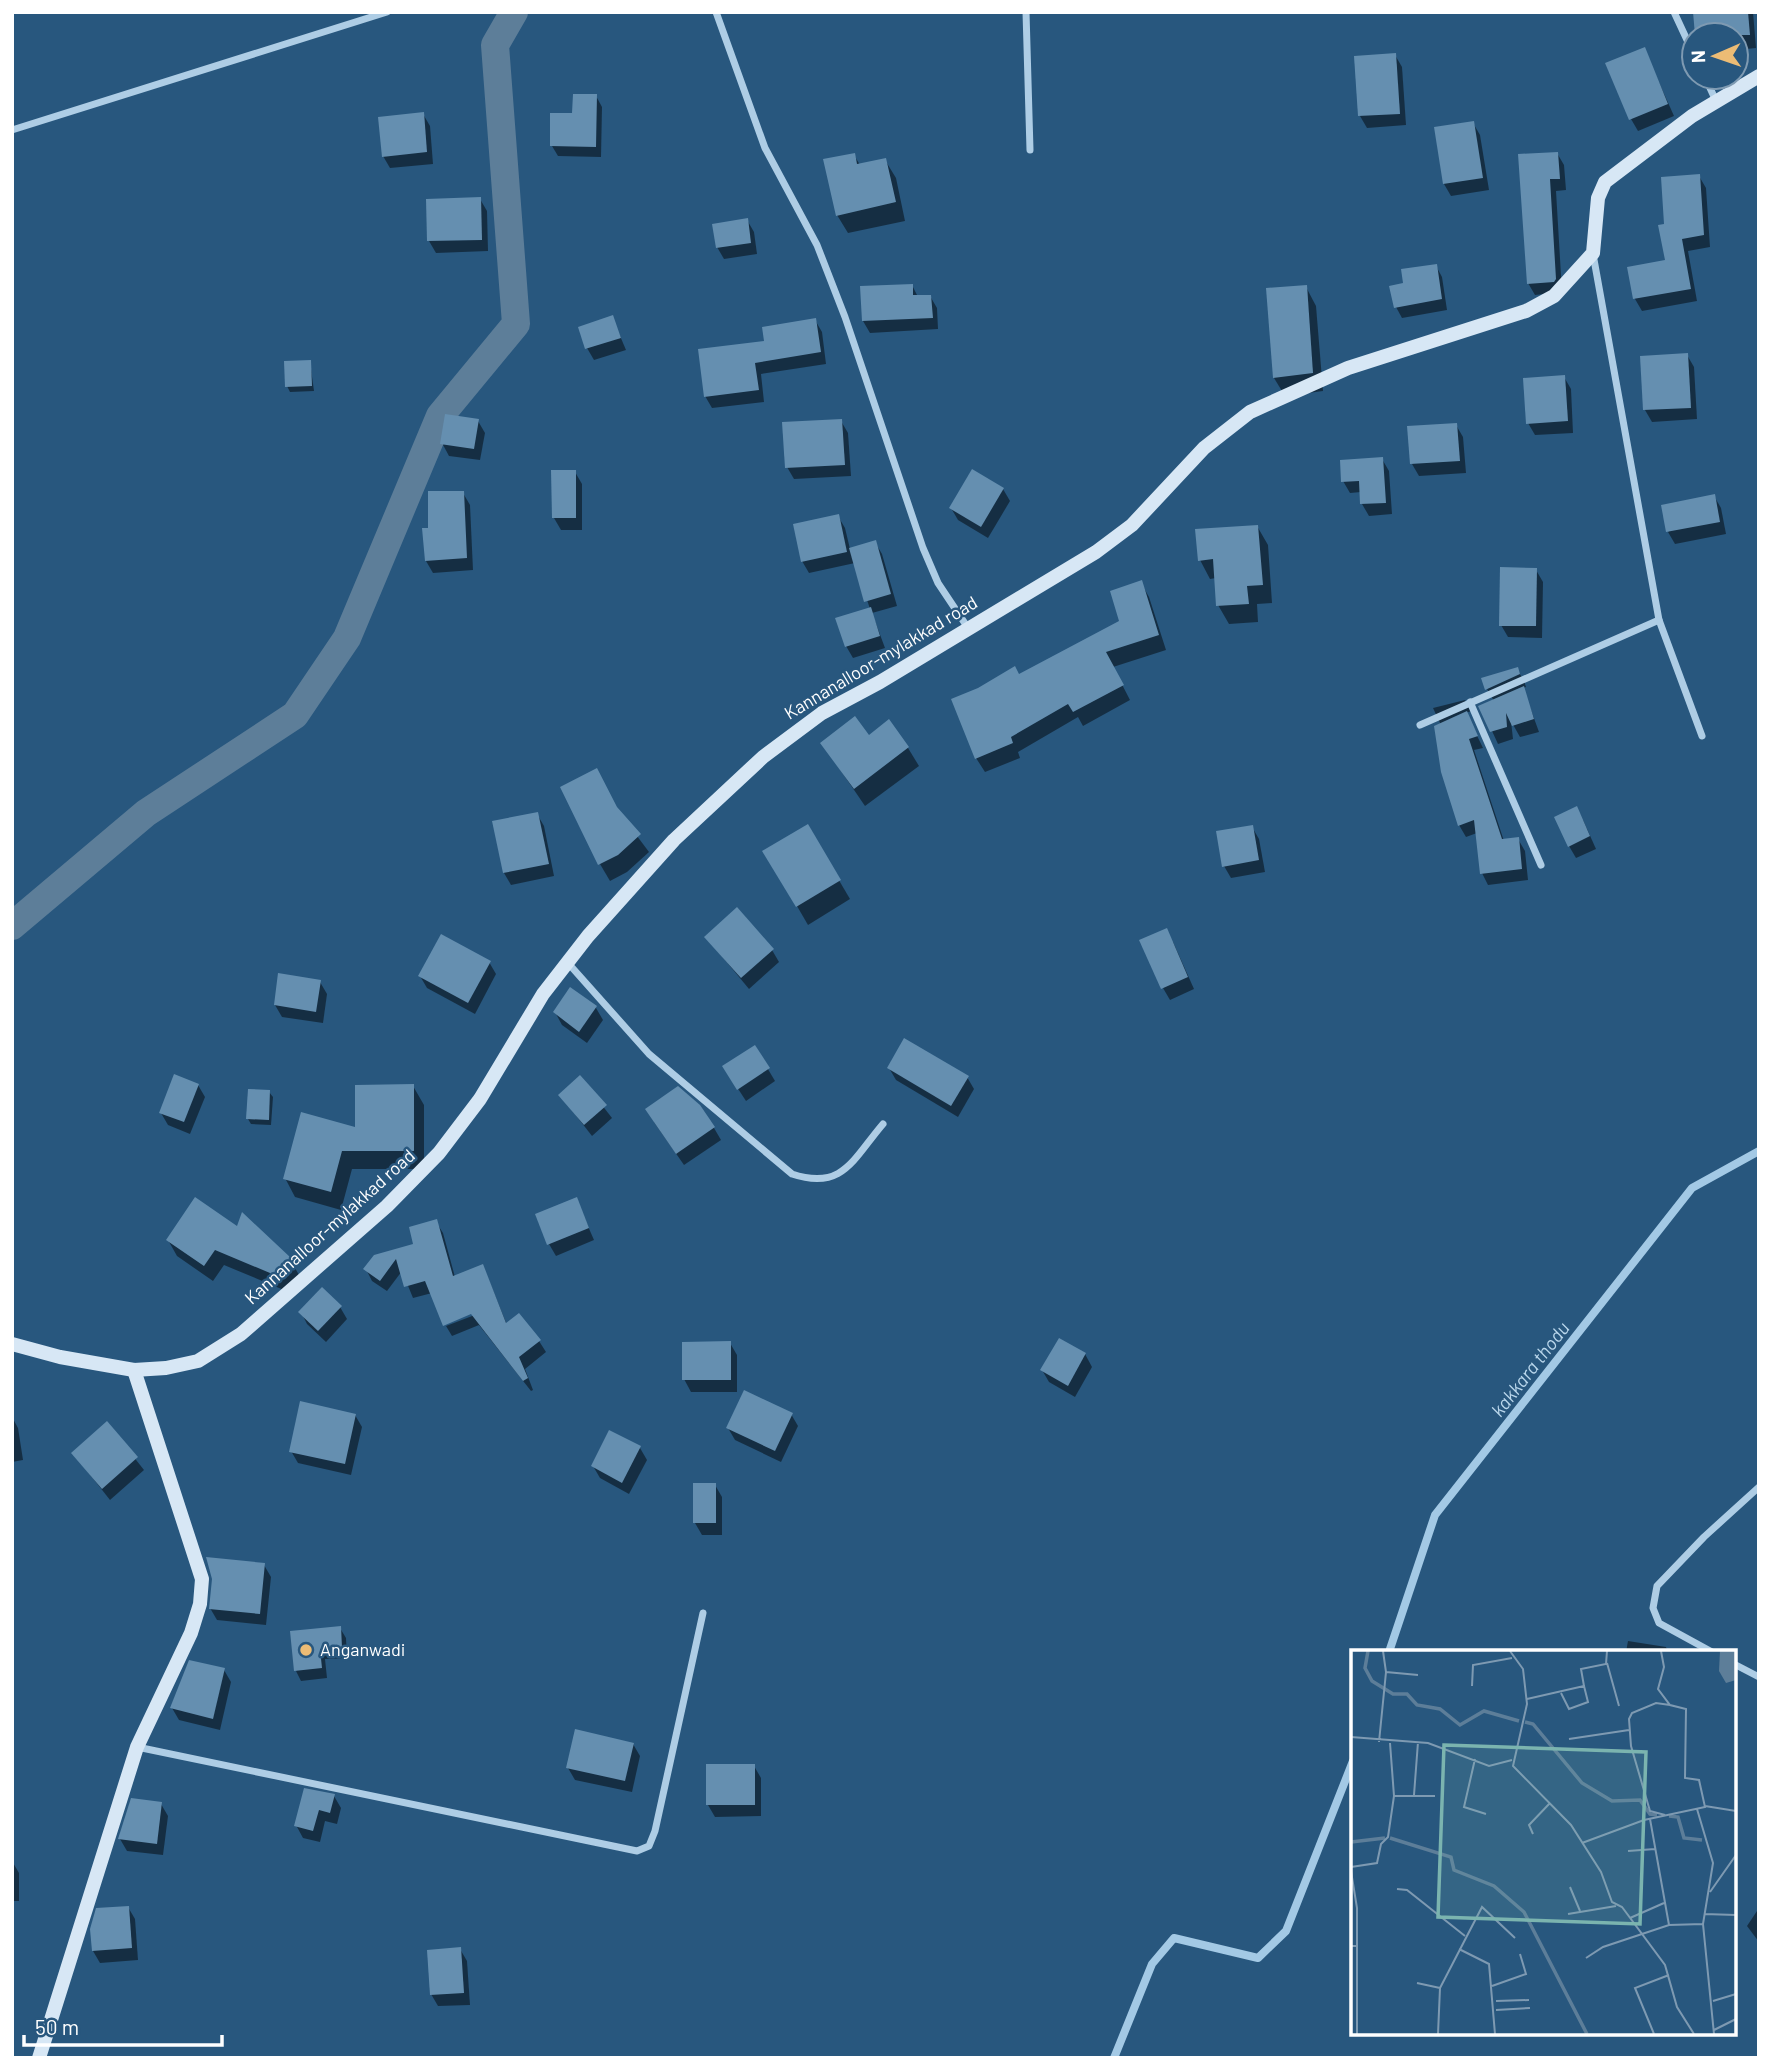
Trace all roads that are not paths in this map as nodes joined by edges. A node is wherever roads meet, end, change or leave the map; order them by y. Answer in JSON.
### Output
{"nodes":[{"id":1,"x":387,"y":12,"type":"edge"},
{"id":2,"x":716,"y":12,"type":"edge"},
{"id":3,"x":1026,"y":12,"type":"edge"},
{"id":4,"x":1759,"y":76,"type":"edge"},
{"id":5,"x":1712,"y":91,"type":"edge"},
{"id":6,"x":1717,"y":102,"type":"junction"},
{"id":7,"x":12,"y":130,"type":"edge"},
{"id":8,"x":1030,"y":150,"type":"dead end"},
{"id":9,"x":1593,"y":253,"type":"junction"},
{"id":10,"x":1660,"y":620,"type":"junction"},
{"id":11,"x":968,"y":628,"type":"junction"},
{"id":12,"x":1471,"y":702,"type":"junction"},
{"id":13,"x":1420,"y":724,"type":"dead end"},
{"id":14,"x":1702,"y":736,"type":"dead end"},
{"id":15,"x":1541,"y":865,"type":"dead end"},
{"id":16,"x":567,"y":962,"type":"junction"},
{"id":17,"x":883,"y":1124,"type":"dead end"},
{"id":18,"x":12,"y":1344,"type":"edge"},
{"id":19,"x":134,"y":1370,"type":"junction"},
{"id":20,"x":1759,"y":1487,"type":"edge"},
{"id":21,"x":703,"y":1613,"type":"dead end"},
{"id":22,"x":1708,"y":1650,"type":"edge"},
{"id":23,"x":1736,"y":1665,"type":"edge"},
{"id":24,"x":1759,"y":1677,"type":"edge"},
{"id":25,"x":136,"y":1747,"type":"junction"},
{"id":26,"x":39,"y":2058,"type":"edge"}],
"edges":[{"from":1,"to":7,"type":"street"},
{"from":2,"to":11,"type":"street"},
{"from":3,"to":8,"type":"street"},
{"from":4,"to":6,"type":"main road"},
{"from":5,"to":6,"type":"street"},
{"from":6,"to":9,"type":"main road"},
{"from":9,"to":10,"type":"street"},
{"from":9,"to":11,"type":"main road","name":"Kannanalloor-mylakkad road"},
{"from":10,"to":12,"type":"street"},
{"from":10,"to":14,"type":"street"},
{"from":11,"to":16,"type":"main road","name":"Kannanalloor-mylakkad road"},
{"from":12,"to":13,"type":"street"},
{"from":12,"to":15,"type":"street"},
{"from":16,"to":17,"type":"street"},
{"from":16,"to":19,"type":"main road","name":"Kannanalloor-mylakkad road"},
{"from":18,"to":19,"type":"main road","name":"Kannanalloor-mylakkad road"},
{"from":19,"to":25,"type":"main road"},
{"from":20,"to":22,"type":"street"},
{"from":21,"to":25,"type":"street"},
{"from":23,"to":24,"type":"street"},
{"from":25,"to":26,"type":"main road"}]}
